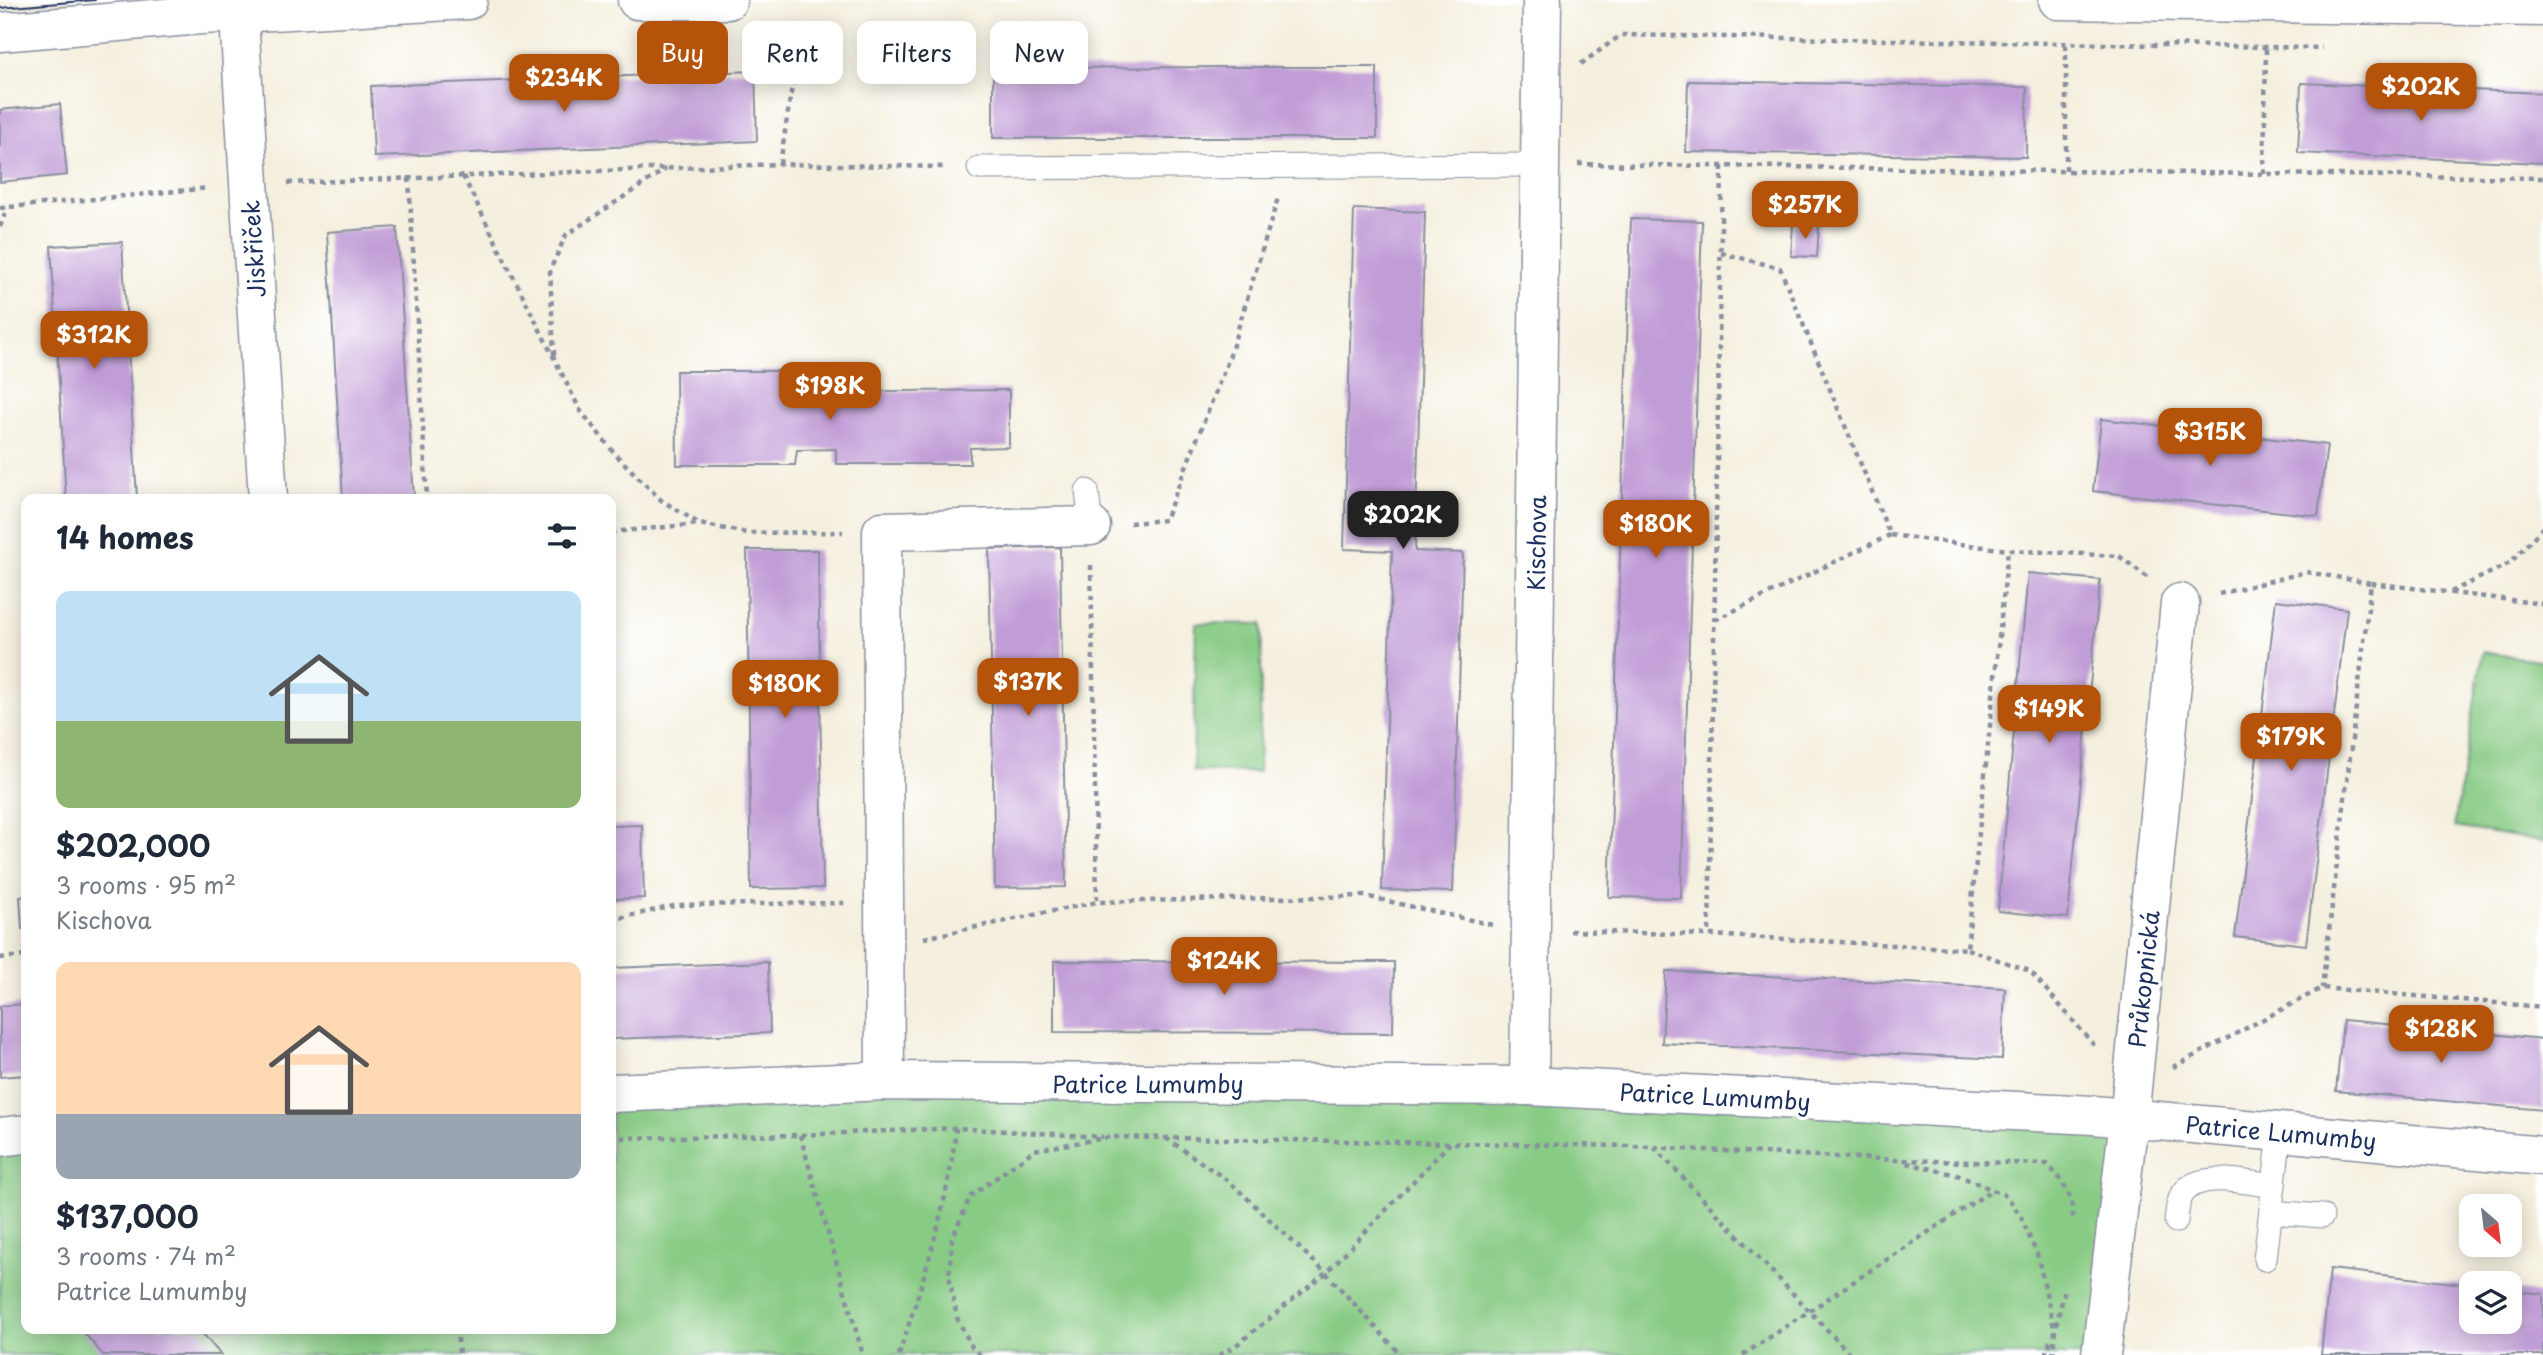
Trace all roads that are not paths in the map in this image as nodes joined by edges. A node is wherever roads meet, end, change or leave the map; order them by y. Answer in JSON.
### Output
{"nodes":[{"id":1,"x":468,"y":0,"type":"edge"},
{"id":2,"x":637,"y":0,"type":"edge"},
{"id":3,"x":728,"y":0,"type":"edge"},
{"id":4,"x":1542,"y":0,"type":"edge"},
{"id":5,"x":2058,"y":0,"type":"edge"},
{"id":6,"x":238,"y":7,"type":"edge"},
{"id":7,"x":2543,"y":7,"type":"edge"},
{"id":8,"x":0,"y":32,"type":"edge"},
{"id":9,"x":1556,"y":165,"type":"junction"},
{"id":10,"x":979,"y":168,"type":"road end"},
{"id":11,"x":268,"y":494,"type":"edge"},
{"id":12,"x":1089,"y":509,"type":"road end"},
{"id":13,"x":2180,"y":603,"type":"road end"},
{"id":14,"x":885,"y":1081,"type":"junction"},
{"id":15,"x":1529,"y":1086,"type":"junction"},
{"id":16,"x":616,"y":1093,"type":"edge"},
{"id":17,"x":2131,"y":1104,"type":"junction"},
{"id":18,"x":2280,"y":1133,"type":"junction"},
{"id":19,"x":21,"y":1135,"type":"edge"},
{"id":20,"x":0,"y":1137,"type":"edge"},
{"id":21,"x":2543,"y":1156,"type":"edge"},
{"id":22,"x":2274,"y":1186,"type":"junction"},
{"id":23,"x":2271,"y":1212,"type":"junction"},
{"id":24,"x":2322,"y":1216,"type":"dead end"},
{"id":25,"x":2176,"y":1222,"type":"dead end"},
{"id":26,"x":2265,"y":1259,"type":"dead end"},
{"id":27,"x":2101,"y":1355,"type":"edge"}],
"edges":[{"from":1,"to":6,"type":"street"},
{"from":2,"to":3,"type":"street"},
{"from":4,"to":9,"type":"street","name":"Kischova"},
{"from":5,"to":7,"type":"street"},
{"from":6,"to":8,"type":"street"},
{"from":6,"to":11,"type":"street","name":"Jiskřiček"},
{"from":9,"to":10,"type":"lane"},
{"from":9,"to":15,"type":"street","name":"Kischova"},
{"from":12,"to":14,"type":"street"},
{"from":13,"to":17,"type":"street","name":"Průkopnická"},
{"from":14,"to":15,"type":"street","name":"Patrice Lumumby"},
{"from":14,"to":16,"type":"street","name":"Patrice Lumumby"},
{"from":15,"to":17,"type":"street","name":"Patrice Lumumby"},
{"from":17,"to":18,"type":"street","name":"Patrice Lumumby"},
{"from":17,"to":27,"type":"street","name":"Průkopnická"},
{"from":18,"to":21,"type":"street","name":"Patrice Lumumby"},
{"from":18,"to":22,"type":"lane"},
{"from":19,"to":20,"type":"street"},
{"from":22,"to":23,"type":"lane"},
{"from":22,"to":25,"type":"lane"},
{"from":23,"to":24,"type":"lane"},
{"from":23,"to":26,"type":"lane"}]}
